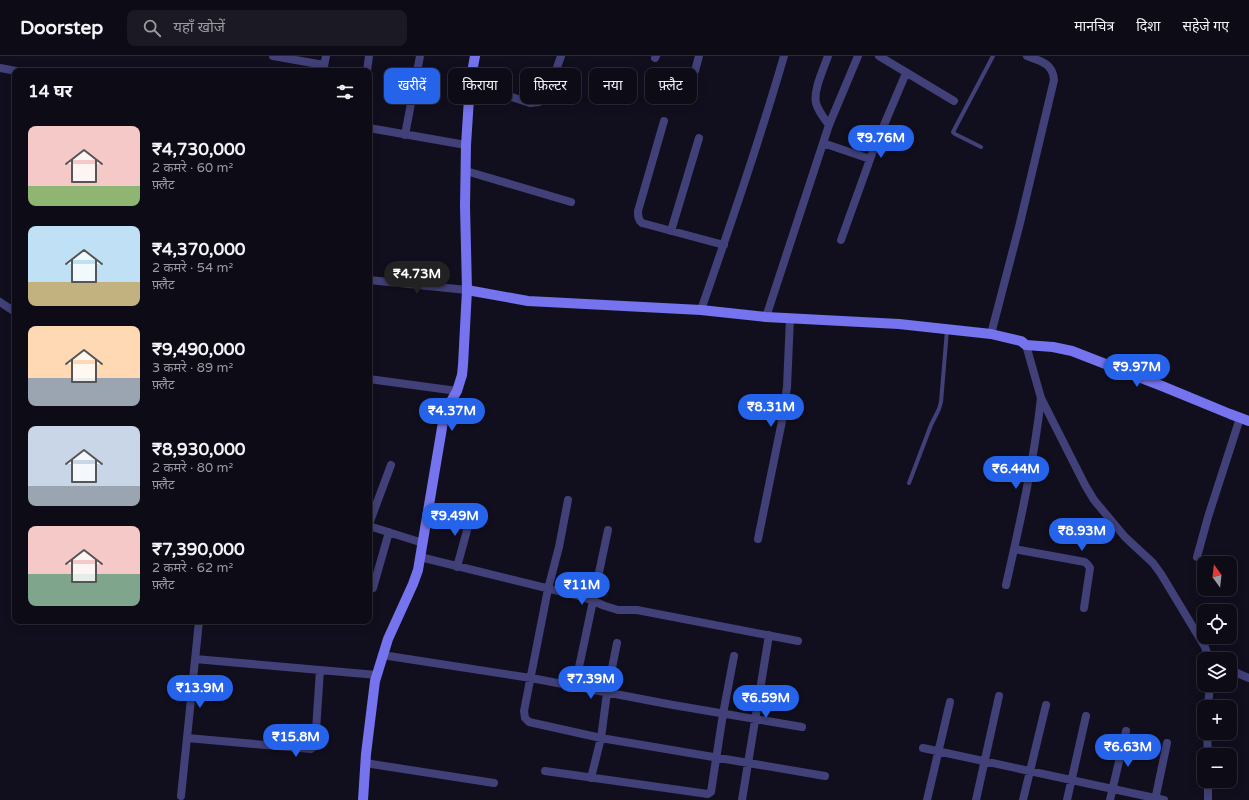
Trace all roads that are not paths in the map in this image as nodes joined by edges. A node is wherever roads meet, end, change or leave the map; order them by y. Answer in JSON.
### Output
{"nodes":[{"id":1,"x":274,"y":56,"type":"edge"},
{"id":2,"x":326,"y":56,"type":"edge"},
{"id":3,"x":369,"y":56,"type":"edge"},
{"id":4,"x":420,"y":56,"type":"edge"},
{"id":5,"x":475,"y":56,"type":"edge"},
{"id":6,"x":561,"y":56,"type":"edge"},
{"id":7,"x":699,"y":56,"type":"edge"},
{"id":8,"x":784,"y":56,"type":"edge"},
{"id":9,"x":828,"y":56,"type":"edge"},
{"id":10,"x":858,"y":56,"type":"edge"},
{"id":11,"x":879,"y":56,"type":"edge"},
{"id":12,"x":993,"y":56,"type":"edge"},
{"id":13,"x":1026,"y":56,"type":"edge"},
{"id":14,"x":0,"y":68,"type":"edge"},
{"id":15,"x":324,"y":68,"type":"edge"},
{"id":16,"x":367,"y":68,"type":"edge"},
{"id":17,"x":473,"y":68,"type":"edge"},
{"id":18,"x":696,"y":68,"type":"edge"},
{"id":19,"x":12,"y":70,"type":"edge"},
{"id":20,"x":906,"y":73,"type":"junction"},
{"id":21,"x":512,"y":97,"type":"edge"},
{"id":22,"x":954,"y":101,"type":"dead end"},
{"id":23,"x":469,"y":104,"type":"edge"},
{"id":24,"x":664,"y":121,"type":"dead end"},
{"id":25,"x":829,"y":125,"type":"junction"},
{"id":26,"x":372,"y":129,"type":"edge"},
{"id":27,"x":406,"y":135,"type":"junction"},
{"id":28,"x":699,"y":138,"type":"dead end"},
{"id":29,"x":823,"y":143,"type":"junction"},
{"id":30,"x":466,"y":144,"type":"junction"},
{"id":31,"x":981,"y":147,"type":"dead end"},
{"id":32,"x":870,"y":159,"type":"junction"},
{"id":33,"x":466,"y":171,"type":"junction"},
{"id":34,"x":571,"y":202,"type":"dead end"},
{"id":35,"x":671,"y":231,"type":"junction"},
{"id":36,"x":841,"y":240,"type":"dead end"},
{"id":37,"x":724,"y":245,"type":"junction"},
{"id":38,"x":372,"y":280,"type":"edge"},
{"id":39,"x":467,"y":290,"type":"junction"},
{"id":40,"x":0,"y":302,"type":"edge"},
{"id":41,"x":12,"y":310,"type":"edge"},
{"id":42,"x":701,"y":310,"type":"junction"},
{"id":43,"x":766,"y":317,"type":"junction"},
{"id":44,"x":790,"y":318,"type":"junction"},
{"id":45,"x":948,"y":329,"type":"junction"},
{"id":46,"x":991,"y":334,"type":"junction"},
{"id":47,"x":1026,"y":345,"type":"junction"},
{"id":48,"x":372,"y":379,"type":"edge"},
{"id":49,"x":457,"y":391,"type":"junction"},
{"id":50,"x":1042,"y":398,"type":"junction"},
{"id":51,"x":1244,"y":419,"type":"edge"},
{"id":52,"x":391,"y":465,"type":"dead end"},
{"id":53,"x":909,"y":483,"type":"dead end"},
{"id":54,"x":568,"y":500,"type":"dead end"},
{"id":55,"x":472,"y":512,"type":"dead end"},
{"id":56,"x":372,"y":517,"type":"edge"},
{"id":57,"x":372,"y":526,"type":"edge"},
{"id":58,"x":608,"y":530,"type":"dead end"},
{"id":59,"x":389,"y":532,"type":"junction"},
{"id":60,"x":758,"y":539,"type":"dead end"},
{"id":61,"x":423,"y":543,"type":"junction"},
{"id":62,"x":1014,"y":549,"type":"junction"},
{"id":63,"x":1197,"y":556,"type":"edge"},
{"id":64,"x":420,"y":558,"type":"junction"},
{"id":65,"x":457,"y":567,"type":"junction"},
{"id":66,"x":1006,"y":585,"type":"dead end"},
{"id":67,"x":374,"y":588,"type":"dead end"},
{"id":68,"x":548,"y":589,"type":"junction"},
{"id":69,"x":593,"y":601,"type":"junction"},
{"id":70,"x":1084,"y":608,"type":"dead end"},
{"id":71,"x":199,"y":624,"type":"edge"},
{"id":72,"x":769,"y":635,"type":"junction"},
{"id":73,"x":798,"y":641,"type":"dead end"},
{"id":74,"x":617,"y":644,"type":"dead end"},
{"id":75,"x":1206,"y":652,"type":"edge"},
{"id":76,"x":382,"y":655,"type":"junction"},
{"id":77,"x":734,"y":656,"type":"dead end"},
{"id":78,"x":195,"y":659,"type":"junction"},
{"id":79,"x":320,"y":670,"type":"junction"},
{"id":80,"x":1237,"y":673,"type":"edge"},
{"id":81,"x":376,"y":674,"type":"junction"},
{"id":82,"x":531,"y":678,"type":"junction"},
{"id":83,"x":1249,"y":678,"type":"edge"},
{"id":84,"x":576,"y":686,"type":"junction"},
{"id":85,"x":607,"y":693,"type":"junction"},
{"id":86,"x":999,"y":696,"type":"dead end"},
{"id":87,"x":950,"y":702,"type":"dead end"},
{"id":88,"x":1046,"y":705,"type":"dead end"},
{"id":89,"x":723,"y":714,"type":"junction"},
{"id":90,"x":1086,"y":716,"type":"dead end"},
{"id":91,"x":756,"y":719,"type":"junction"},
{"id":92,"x":802,"y":727,"type":"dead end"},
{"id":93,"x":1126,"y":731,"type":"dead end"},
{"id":94,"x":187,"y":738,"type":"junction"},
{"id":95,"x":601,"y":738,"type":"junction"},
{"id":96,"x":1167,"y":743,"type":"dead end"},
{"id":97,"x":923,"y":748,"type":"dead end"},
{"id":98,"x":938,"y":751,"type":"junction"},
{"id":99,"x":717,"y":757,"type":"junction"},
{"id":100,"x":985,"y":761,"type":"junction"},
{"id":101,"x":749,"y":762,"type":"junction"},
{"id":102,"x":365,"y":764,"type":"junction"},
{"id":103,"x":545,"y":771,"type":"dead end"},
{"id":104,"x":1030,"y":771,"type":"junction"},
{"id":105,"x":825,"y":776,"type":"dead end"},
{"id":106,"x":591,"y":778,"type":"junction"},
{"id":107,"x":1071,"y":780,"type":"junction"},
{"id":108,"x":494,"y":783,"type":"dead end"},
{"id":109,"x":1208,"y":788,"type":"edge"},
{"id":110,"x":1113,"y":789,"type":"junction"},
{"id":111,"x":181,"y":796,"type":"dead end"},
{"id":112,"x":1158,"y":799,"type":"edge"},
{"id":113,"x":364,"y":800,"type":"edge"},
{"id":114,"x":742,"y":800,"type":"edge"},
{"id":115,"x":927,"y":800,"type":"edge"},
{"id":116,"x":976,"y":800,"type":"edge"},
{"id":117,"x":1023,"y":800,"type":"edge"},
{"id":118,"x":1067,"y":800,"type":"edge"},
{"id":119,"x":1110,"y":800,"type":"edge"},
{"id":120,"x":1208,"y":800,"type":"edge"}],
"edges":[{"from":1,"to":15,"type":"street"},
{"from":2,"to":15,"type":"street"},
{"from":3,"to":16,"type":"street"},
{"from":4,"to":27,"type":"street"},
{"from":5,"to":17,"type":"street"},
{"from":6,"to":21,"type":"street"},
{"from":7,"to":18,"type":"street"},
{"from":8,"to":37,"type":"street"},
{"from":9,"to":25,"type":"street"},
{"from":10,"to":25,"type":"street"},
{"from":11,"to":20,"type":"street"},
{"from":12,"to":31,"type":"lane"},
{"from":13,"to":46,"type":"street"},
{"from":14,"to":19,"type":"street"},
{"from":20,"to":22,"type":"street"},
{"from":20,"to":32,"type":"street"},
{"from":23,"to":30,"type":"street"},
{"from":24,"to":35,"type":"street"},
{"from":25,"to":29,"type":"street"},
{"from":26,"to":27,"type":"street"},
{"from":27,"to":30,"type":"street"},
{"from":28,"to":35,"type":"street"},
{"from":29,"to":32,"type":"street"},
{"from":29,"to":43,"type":"street"},
{"from":30,"to":33,"type":"street"},
{"from":32,"to":36,"type":"street"},
{"from":33,"to":34,"type":"street"},
{"from":33,"to":39,"type":"street"},
{"from":35,"to":37,"type":"street"},
{"from":37,"to":42,"type":"street"},
{"from":38,"to":39,"type":"street"},
{"from":39,"to":42,"type":"street"},
{"from":39,"to":49,"type":"street"},
{"from":40,"to":41,"type":"street"},
{"from":42,"to":43,"type":"street"},
{"from":43,"to":44,"type":"street"},
{"from":44,"to":45,"type":"street"},
{"from":44,"to":60,"type":"street"},
{"from":45,"to":46,"type":"street"},
{"from":45,"to":53,"type":"lane"},
{"from":46,"to":47,"type":"street"},
{"from":47,"to":50,"type":"street"},
{"from":47,"to":51,"type":"street"},
{"from":48,"to":49,"type":"street"},
{"from":49,"to":61,"type":"street"},
{"from":50,"to":62,"type":"street"},
{"from":50,"to":75,"type":"street"},
{"from":51,"to":63,"type":"street"},
{"from":52,"to":56,"type":"street"},
{"from":54,"to":68,"type":"street"},
{"from":55,"to":65,"type":"street"},
{"from":57,"to":59,"type":"street"},
{"from":58,"to":69,"type":"street"},
{"from":59,"to":61,"type":"street"},
{"from":59,"to":67,"type":"street"},
{"from":61,"to":64,"type":"street"},
{"from":62,"to":66,"type":"street"},
{"from":62,"to":70,"type":"street"},
{"from":64,"to":65,"type":"street"},
{"from":64,"to":76,"type":"street"},
{"from":65,"to":68,"type":"street"},
{"from":68,"to":69,"type":"street"},
{"from":68,"to":82,"type":"street"},
{"from":69,"to":72,"type":"street"},
{"from":69,"to":84,"type":"street"},
{"from":71,"to":78,"type":"street"},
{"from":72,"to":73,"type":"street"},
{"from":72,"to":91,"type":"street"},
{"from":74,"to":85,"type":"street"},
{"from":76,"to":81,"type":"street"},
{"from":76,"to":82,"type":"street"},
{"from":77,"to":89,"type":"street"},
{"from":78,"to":79,"type":"street"},
{"from":78,"to":94,"type":"street"},
{"from":79,"to":81,"type":"street"},
{"from":79,"to":94,"type":"street"},
{"from":80,"to":83,"type":"street"},
{"from":81,"to":102,"type":"street"},
{"from":82,"to":84,"type":"street"},
{"from":82,"to":95,"type":"street"},
{"from":84,"to":85,"type":"street"},
{"from":85,"to":89,"type":"street"},
{"from":85,"to":95,"type":"street"},
{"from":86,"to":100,"type":"street"},
{"from":87,"to":98,"type":"street"},
{"from":88,"to":104,"type":"street"},
{"from":89,"to":91,"type":"street"},
{"from":89,"to":99,"type":"street"},
{"from":90,"to":107,"type":"street"},
{"from":91,"to":92,"type":"street"},
{"from":91,"to":101,"type":"street"},
{"from":93,"to":110,"type":"street"},
{"from":94,"to":111,"type":"street"},
{"from":95,"to":99,"type":"street"},
{"from":95,"to":106,"type":"street"},
{"from":96,"to":112,"type":"street"},
{"from":97,"to":98,"type":"street"},
{"from":98,"to":100,"type":"street"},
{"from":98,"to":115,"type":"street"},
{"from":99,"to":101,"type":"street"},
{"from":99,"to":106,"type":"street"},
{"from":100,"to":104,"type":"street"},
{"from":100,"to":116,"type":"street"},
{"from":101,"to":105,"type":"street"},
{"from":101,"to":114,"type":"street"},
{"from":102,"to":108,"type":"street"},
{"from":102,"to":113,"type":"street"},
{"from":103,"to":106,"type":"street"},
{"from":104,"to":107,"type":"street"},
{"from":104,"to":117,"type":"street"},
{"from":107,"to":110,"type":"street"},
{"from":107,"to":118,"type":"street"},
{"from":109,"to":120,"type":"street"},
{"from":110,"to":112,"type":"street"},
{"from":110,"to":119,"type":"street"}]}
